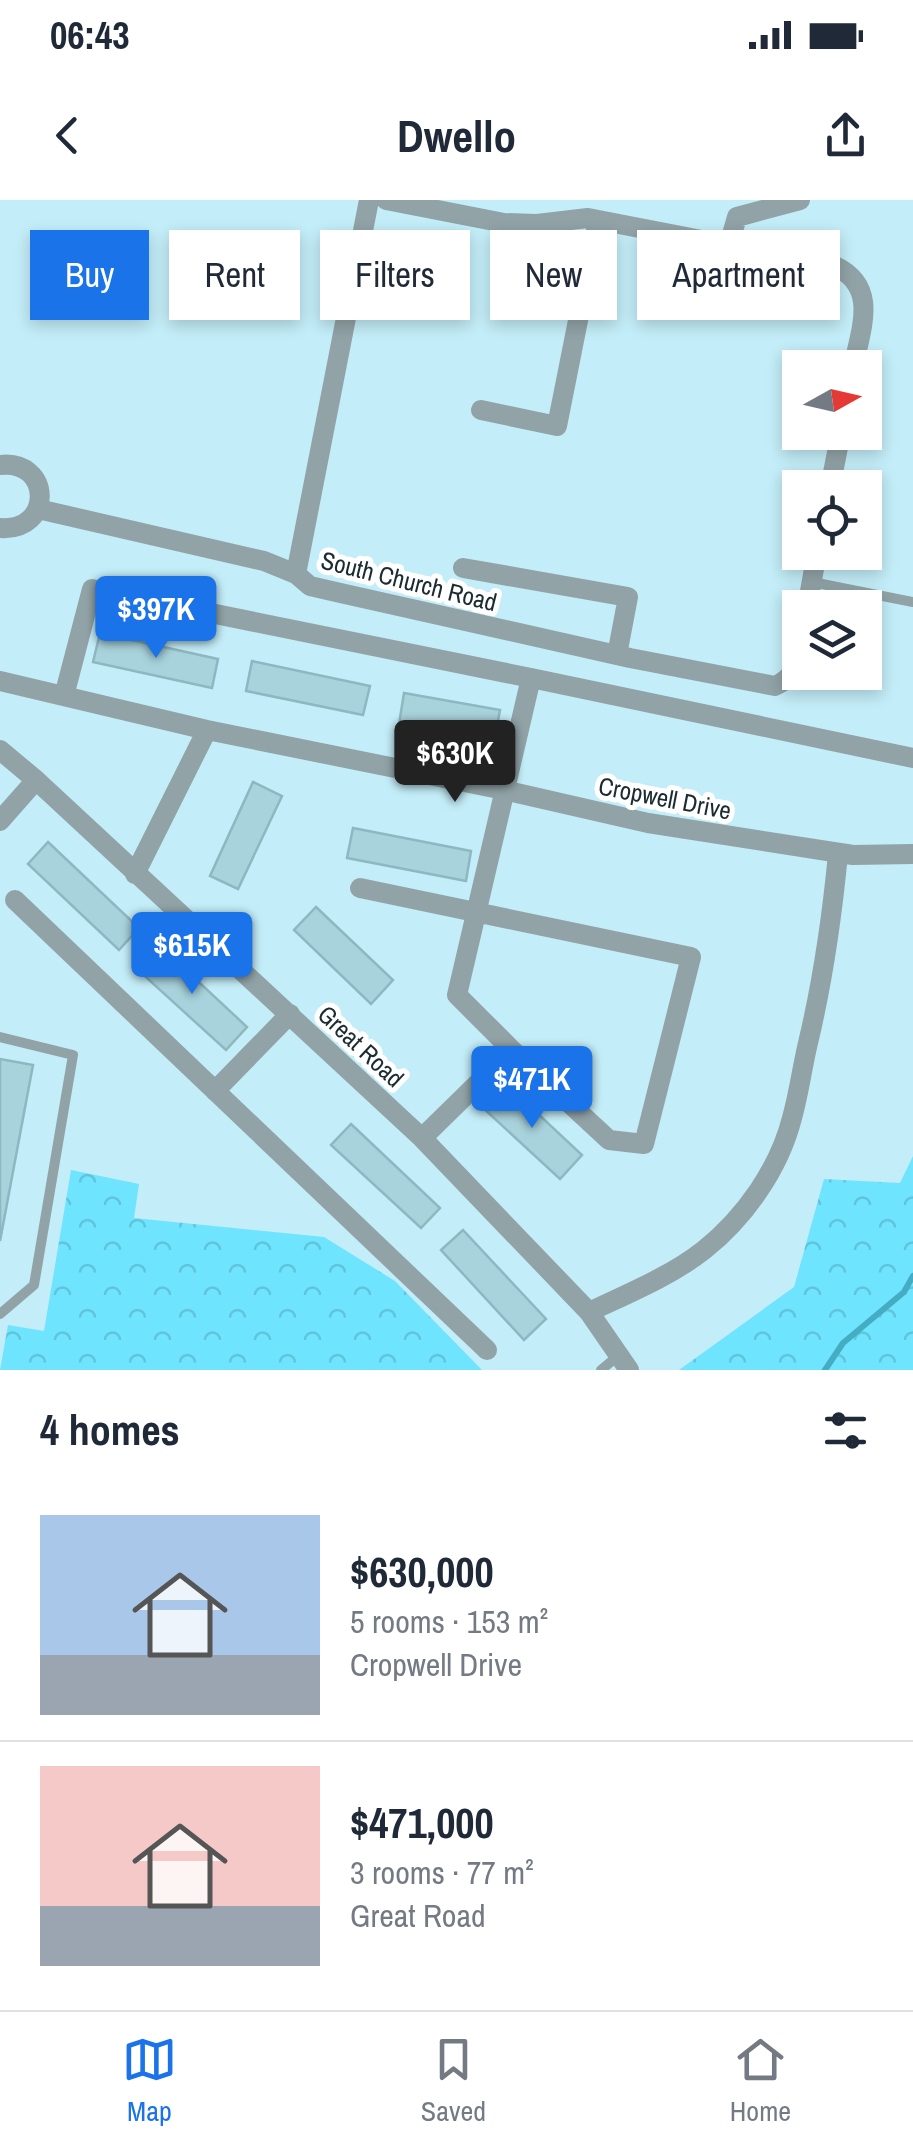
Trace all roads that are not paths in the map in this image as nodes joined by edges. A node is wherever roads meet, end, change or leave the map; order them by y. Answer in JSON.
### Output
{"nodes":[{"id":1,"x":369,"y":200,"type":"edge"},
{"id":2,"x":386,"y":200,"type":"edge"},
{"id":3,"x":504,"y":200,"type":"edge"},
{"id":4,"x":800,"y":200,"type":"edge"},
{"id":5,"x":598,"y":220,"type":"junction"},
{"id":6,"x":498,"y":222,"type":"junction"},
{"id":7,"x":650,"y":230,"type":"edge"},
{"id":8,"x":733,"y":230,"type":"edge"},
{"id":9,"x":840,"y":268,"type":"edge"},
{"id":10,"x":857,"y":350,"type":"edge"},
{"id":11,"x":481,"y":410,"type":"dead end"},
{"id":12,"x":0,"y":465,"type":"edge"},
{"id":13,"x":38,"y":509,"type":"junction"},
{"id":14,"x":0,"y":528,"type":"edge"},
{"id":15,"x":463,"y":568,"type":"dead end"},
{"id":16,"x":814,"y":570,"type":"edge"},
{"id":17,"x":296,"y":574,"type":"junction"},
{"id":18,"x":812,"y":582,"type":"junction"},
{"id":19,"x":810,"y":590,"type":"edge"},
{"id":20,"x":913,"y":602,"type":"edge"},
{"id":21,"x":617,"y":656,"type":"junction"},
{"id":22,"x":531,"y":678,"type":"junction"},
{"id":23,"x":0,"y":681,"type":"edge"},
{"id":24,"x":782,"y":683,"type":"edge"},
{"id":25,"x":64,"y":696,"type":"junction"},
{"id":26,"x":208,"y":730,"type":"junction"},
{"id":27,"x":0,"y":750,"type":"edge"},
{"id":28,"x":913,"y":758,"type":"edge"},
{"id":29,"x":36,"y":780,"type":"junction"},
{"id":30,"x":504,"y":790,"type":"junction"},
{"id":31,"x":0,"y":821,"type":"edge"},
{"id":32,"x":838,"y":854,"type":"junction"},
{"id":33,"x":913,"y":854,"type":"edge"},
{"id":34,"x":136,"y":874,"type":"junction"},
{"id":35,"x":360,"y":888,"type":"dead end"},
{"id":36,"x":15,"y":900,"type":"dead end"},
{"id":37,"x":477,"y":912,"type":"junction"},
{"id":38,"x":290,"y":1014,"type":"junction"},
{"id":39,"x":0,"y":1037,"type":"edge"},
{"id":40,"x":512,"y":1050,"type":"junction"},
{"id":41,"x":216,"y":1090,"type":"junction"},
{"id":42,"x":422,"y":1138,"type":"junction"},
{"id":43,"x":589,"y":1312,"type":"junction"},
{"id":44,"x":0,"y":1314,"type":"edge"},
{"id":45,"x":488,"y":1350,"type":"dead end"},
{"id":46,"x":624,"y":1362,"type":"edge"},
{"id":47,"x":601,"y":1370,"type":"edge"}],
"edges":[{"from":1,"to":17,"type":"street","name":"South Church Road"},
{"from":2,"to":6,"type":"street"},
{"from":3,"to":6,"type":"street"},
{"from":4,"to":8,"type":"street"},
{"from":5,"to":6,"type":"street"},
{"from":5,"to":7,"type":"street"},
{"from":5,"to":11,"type":"street"},
{"from":9,"to":10,"type":"street"},
{"from":12,"to":13,"type":"street"},
{"from":13,"to":14,"type":"street"},
{"from":13,"to":17,"type":"street"},
{"from":15,"to":21,"type":"street"},
{"from":16,"to":18,"type":"street"},
{"from":17,"to":21,"type":"street","name":"South Church Road"},
{"from":18,"to":19,"type":"street"},
{"from":18,"to":20,"type":"lane"},
{"from":21,"to":24,"type":"street","name":"South Church Road"},
{"from":22,"to":25,"type":"street"},
{"from":22,"to":28,"type":"street"},
{"from":22,"to":30,"type":"street"},
{"from":23,"to":25,"type":"street","name":"Cropwell Drive"},
{"from":25,"to":26,"type":"street","name":"Cropwell Drive"},
{"from":26,"to":30,"type":"street","name":"Cropwell Drive"},
{"from":26,"to":34,"type":"street"},
{"from":27,"to":29,"type":"street","name":"Great Road"},
{"from":29,"to":31,"type":"street"},
{"from":29,"to":34,"type":"street","name":"Great Road"},
{"from":30,"to":32,"type":"street","name":"Cropwell Drive"},
{"from":30,"to":37,"type":"street"},
{"from":32,"to":33,"type":"street","name":"Cropwell Drive"},
{"from":32,"to":43,"type":"street"},
{"from":34,"to":38,"type":"street","name":"Great Road"},
{"from":35,"to":37,"type":"street"},
{"from":36,"to":41,"type":"street"},
{"from":37,"to":40,"type":"street"},
{"from":37,"to":40,"type":"street"},
{"from":38,"to":41,"type":"street"},
{"from":38,"to":42,"type":"street","name":"Great Road"},
{"from":39,"to":44,"type":"lane"},
{"from":40,"to":42,"type":"street"},
{"from":41,"to":45,"type":"street"},
{"from":42,"to":43,"type":"street","name":"Great Road"},
{"from":43,"to":46,"type":"street","name":"Great Road"},
{"from":46,"to":47,"type":"lane"}]}
